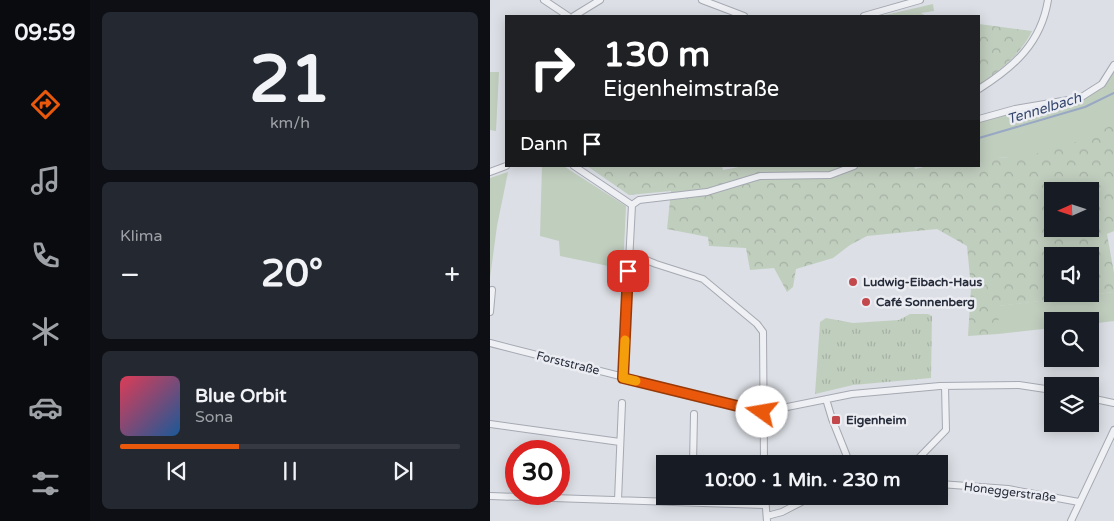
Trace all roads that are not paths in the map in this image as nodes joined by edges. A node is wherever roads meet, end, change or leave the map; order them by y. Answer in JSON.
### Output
{"nodes":[{"id":1,"x":544,"y":0,"type":"edge"},
{"id":2,"x":600,"y":0,"type":"edge"},
{"id":3,"x":702,"y":0,"type":"edge"},
{"id":4,"x":920,"y":0,"type":"edge"},
{"id":5,"x":1048,"y":0,"type":"edge"},
{"id":6,"x":566,"y":15,"type":"edge"},
{"id":7,"x":576,"y":15,"type":"edge"},
{"id":8,"x":741,"y":15,"type":"edge"},
{"id":9,"x":868,"y":15,"type":"edge"},
{"id":10,"x":1114,"y":65,"type":"edge"},
{"id":11,"x":980,"y":88,"type":"edge"},
{"id":12,"x":980,"y":119,"type":"edge"},
{"id":13,"x":505,"y":166,"type":"edge"},
{"id":14,"x":575,"y":167,"type":"edge"},
{"id":15,"x":851,"y":167,"type":"edge"},
{"id":16,"x":490,"y":172,"type":"edge"},
{"id":17,"x":632,"y":205,"type":"junction"},
{"id":18,"x":629,"y":253,"type":"junction"},
{"id":19,"x":492,"y":290,"type":"dead end"},
{"id":20,"x":490,"y":312,"type":"edge"},
{"id":21,"x":490,"y":343,"type":"edge"},
{"id":22,"x":623,"y":378,"type":"junction"},
{"id":23,"x":945,"y":386,"type":"junction"},
{"id":24,"x":1044,"y":389,"type":"edge"},
{"id":25,"x":826,"y":398,"type":"junction"},
{"id":26,"x":1099,"y":400,"type":"edge"},
{"id":27,"x":622,"y":403,"type":"dead end"},
{"id":28,"x":1114,"y":404,"type":"edge"},
{"id":29,"x":762,"y":412,"type":"junction"},
{"id":30,"x":694,"y":414,"type":"dead end"},
{"id":31,"x":490,"y":424,"type":"edge"},
{"id":32,"x":1114,"y":430,"type":"edge"},
{"id":33,"x":620,"y":442,"type":"junction"},
{"id":34,"x":693,"y":455,"type":"edge"},
{"id":35,"x":764,"y":455,"type":"edge"},
{"id":36,"x":846,"y":455,"type":"edge"},
{"id":37,"x":922,"y":455,"type":"edge"},
{"id":38,"x":948,"y":485,"type":"edge"},
{"id":39,"x":490,"y":496,"type":"edge"},
{"id":40,"x":656,"y":499,"type":"edge"},
{"id":41,"x":618,"y":500,"type":"junction"},
{"id":42,"x":1079,"y":502,"type":"junction"},
{"id":43,"x":765,"y":505,"type":"edge"},
{"id":44,"x":795,"y":505,"type":"edge"},
{"id":45,"x":767,"y":518,"type":"edge"},
{"id":46,"x":1072,"y":521,"type":"edge"}],
"edges":[{"from":1,"to":6,"type":"street"},
{"from":2,"to":7,"type":"street"},
{"from":3,"to":8,"type":"street"},
{"from":4,"to":9,"type":"street"},
{"from":5,"to":11,"type":"street"},
{"from":10,"to":12,"type":"street"},
{"from":13,"to":16,"type":"street"},
{"from":14,"to":17,"type":"street"},
{"from":15,"to":17,"type":"street"},
{"from":17,"to":18,"type":"street"},
{"from":18,"to":22,"type":"street"},
{"from":18,"to":29,"type":"street"},
{"from":19,"to":20,"type":"street"},
{"from":21,"to":22,"type":"street","name":"Forststraße"},
{"from":22,"to":29,"type":"street","name":"Forststraße"},
{"from":23,"to":24,"type":"street"},
{"from":23,"to":25,"type":"street"},
{"from":23,"to":37,"type":"street"},
{"from":25,"to":29,"type":"street"},
{"from":25,"to":36,"type":"street"},
{"from":26,"to":28,"type":"street"},
{"from":27,"to":33,"type":"street"},
{"from":29,"to":35,"type":"street"},
{"from":30,"to":34,"type":"street"},
{"from":31,"to":33,"type":"street"},
{"from":32,"to":42,"type":"street"},
{"from":33,"to":41,"type":"street"},
{"from":38,"to":42,"type":"street","name":"Honeggerstraße"},
{"from":39,"to":41,"type":"street"},
{"from":40,"to":41,"type":"street"},
{"from":42,"to":46,"type":"street"},
{"from":43,"to":45,"type":"street"},
{"from":44,"to":45,"type":"street"}]}
